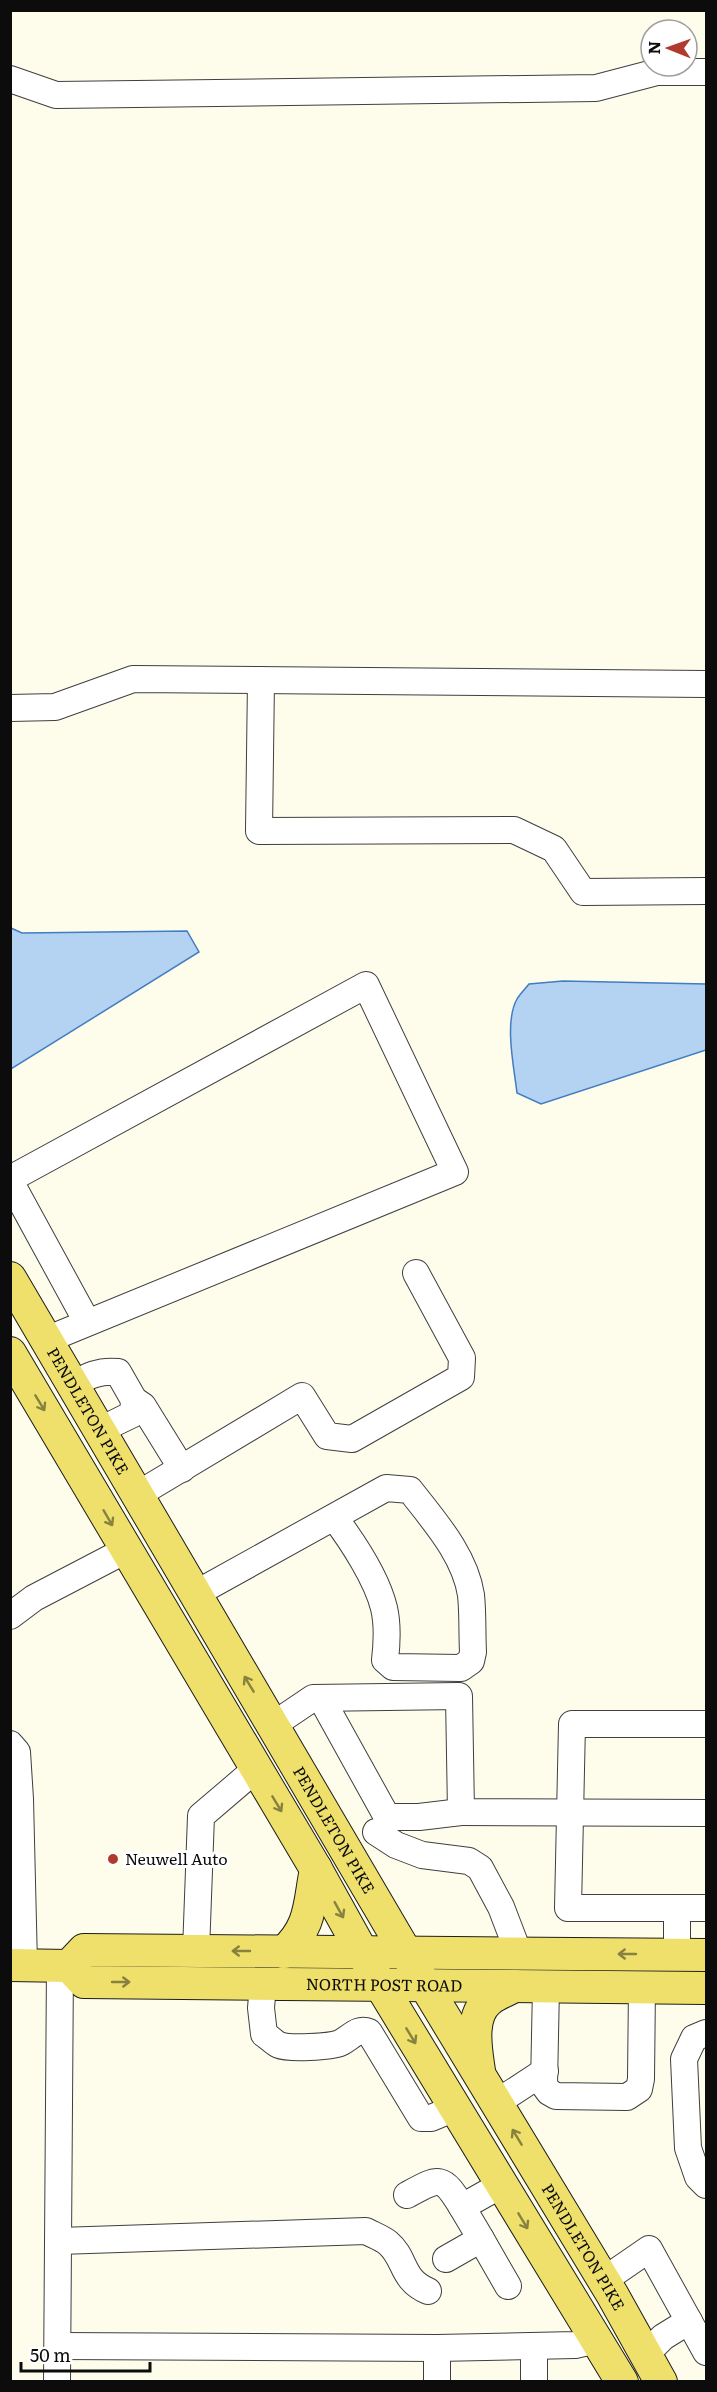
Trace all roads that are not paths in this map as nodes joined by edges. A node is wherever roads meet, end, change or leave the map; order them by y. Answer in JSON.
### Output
{"nodes":[{"id":1,"x":706,"y":72,"type":"edge"},
{"id":2,"x":10,"y":79,"type":"edge"},
{"id":3,"x":261,"y":680,"type":"junction"},
{"id":4,"x":706,"y":684,"type":"edge"},
{"id":5,"x":10,"y":708,"type":"edge"},
{"id":6,"x":706,"y":891,"type":"edge"},
{"id":7,"x":10,"y":1180,"type":"edge"},
{"id":8,"x":416,"y":1273,"type":"dead end"},
{"id":9,"x":10,"y":1278,"type":"edge"},
{"id":10,"x":87,"y":1322,"type":"junction"},
{"id":11,"x":46,"y":1340,"type":"junction"},
{"id":12,"x":10,"y":1353,"type":"edge"},
{"id":13,"x":72,"y":1385,"type":"junction"},
{"id":14,"x":134,"y":1400,"type":"junction"},
{"id":15,"x":99,"y":1431,"type":"junction"},
{"id":16,"x":182,"y":1469,"type":"junction"},
{"id":17,"x":137,"y":1495,"type":"junction"},
{"id":18,"x":334,"y":1517,"type":"junction"},
{"id":19,"x":126,"y":1550,"type":"junction"},
{"id":20,"x":195,"y":1594,"type":"junction"},
{"id":21,"x":10,"y":1616,"type":"edge"},
{"id":22,"x":321,"y":1698,"type":"junction"},
{"id":23,"x":706,"y":1724,"type":"edge"},
{"id":24,"x":273,"y":1725,"type":"junction"},
{"id":25,"x":10,"y":1744,"type":"edge"},
{"id":26,"x":256,"y":1769,"type":"junction"},
{"id":27,"x":461,"y":1812,"type":"junction"},
{"id":28,"x":570,"y":1812,"type":"junction"},
{"id":29,"x":706,"y":1813,"type":"edge"},
{"id":30,"x":382,"y":1825,"type":"junction"},
{"id":31,"x":345,"y":1848,"type":"junction"},
{"id":32,"x":316,"y":1869,"type":"junction"},
{"id":33,"x":677,"y":1908,"type":"junction"},
{"id":34,"x":706,"y":1908,"type":"edge"},
{"id":35,"x":196,"y":1951,"type":"junction"},
{"id":36,"x":284,"y":1952,"type":"junction"},
{"id":37,"x":362,"y":1952,"type":"junction"},
{"id":38,"x":406,"y":1953,"type":"junction"},
{"id":39,"x":519,"y":1954,"type":"junction"},
{"id":40,"x":692,"y":1955,"type":"edge"},
{"id":41,"x":17,"y":1965,"type":"edge"},
{"id":42,"x":64,"y":1966,"type":"junction"},
{"id":43,"x":263,"y":1984,"type":"junction"},
{"id":44,"x":425,"y":1985,"type":"junction"},
{"id":45,"x":381,"y":1986,"type":"junction"},
{"id":46,"x":514,"y":1986,"type":"junction"},
{"id":47,"x":546,"y":1987,"type":"junction"},
{"id":48,"x":642,"y":1987,"type":"junction"},
{"id":49,"x":706,"y":1988,"type":"edge"},
{"id":50,"x":706,"y":2033,"type":"edge"},
{"id":51,"x":545,"y":2071,"type":"junction"},
{"id":52,"x":479,"y":2075,"type":"junction"},
{"id":53,"x":496,"y":2103,"type":"junction"},
{"id":54,"x":455,"y":2108,"type":"junction"},
{"id":55,"x":501,"y":2185,"type":"junction"},
{"id":56,"x":706,"y":2185,"type":"edge"},
{"id":57,"x":407,"y":2195,"type":"dead end"},
{"id":58,"x":462,"y":2207,"type":"junction"},
{"id":59,"x":481,"y":2239,"type":"junction"},
{"id":60,"x":58,"y":2241,"type":"junction"},
{"id":61,"x":446,"y":2259,"type":"dead end"},
{"id":62,"x":604,"y":2280,"type":"junction"},
{"id":63,"x":508,"y":2286,"type":"dead end"},
{"id":64,"x":428,"y":2291,"type":"dead end"},
{"id":65,"x":689,"y":2321,"type":"junction"},
{"id":66,"x":597,"y":2340,"type":"junction"},
{"id":67,"x":58,"y":2346,"type":"junction"},
{"id":68,"x":534,"y":2346,"type":"junction"},
{"id":69,"x":437,"y":2348,"type":"junction"},
{"id":70,"x":706,"y":2352,"type":"edge"},
{"id":71,"x":646,"y":2354,"type":"junction"},
{"id":72,"x":57,"y":2382,"type":"edge"},
{"id":73,"x":437,"y":2382,"type":"edge"},
{"id":74,"x":534,"y":2382,"type":"edge"},
{"id":75,"x":622,"y":2382,"type":"edge"},
{"id":76,"x":662,"y":2382,"type":"edge"}],
"edges":[{"from":1,"to":2,"type":"street"},
{"from":3,"to":4,"type":"street"},
{"from":3,"to":5,"type":"street"},
{"from":3,"to":6,"type":"street"},
{"from":7,"to":10,"type":"street"},
{"from":7,"to":10,"type":"street"},
{"from":8,"to":16,"type":"street"},
{"from":9,"to":11,"type":"main road","name":"PENDLETON PIKE"},
{"from":10,"to":11,"type":"street"},
{"from":11,"to":13,"type":"main road","name":"PENDLETON PIKE"},
{"from":12,"to":19,"type":"main road","one_way":true},
{"from":13,"to":14,"type":"street"},
{"from":13,"to":15,"type":"main road","name":"PENDLETON PIKE"},
{"from":14,"to":15,"type":"street"},
{"from":14,"to":16,"type":"street"},
{"from":15,"to":17,"type":"main road","name":"PENDLETON PIKE"},
{"from":16,"to":17,"type":"street"},
{"from":17,"to":20,"type":"main road","name":"PENDLETON PIKE"},
{"from":18,"to":18,"type":"street"},
{"from":18,"to":20,"type":"street"},
{"from":19,"to":21,"type":"street"},
{"from":19,"to":26,"type":"main road"},
{"from":24,"to":20,"type":"main road","name":"PENDLETON PIKE","one_way":true},
{"from":22,"to":24,"type":"street"},
{"from":22,"to":27,"type":"street"},
{"from":22,"to":30,"type":"street"},
{"from":23,"to":28,"type":"street"},
{"from":24,"to":31,"type":"main road","name":"PENDLETON PIKE"},
{"from":25,"to":41,"type":"street"},
{"from":26,"to":32,"type":"main road","one_way":true},
{"from":26,"to":35,"type":"street"},
{"from":27,"to":28,"type":"street"},
{"from":27,"to":30,"type":"street"},
{"from":28,"to":29,"type":"street"},
{"from":28,"to":33,"type":"street"},
{"from":30,"to":31,"type":"street"},
{"from":30,"to":39,"type":"street"},
{"from":31,"to":38,"type":"main road","name":"PENDLETON PIKE"},
{"from":32,"to":36,"type":"main road"},
{"from":32,"to":37,"type":"main road","one_way":true},
{"from":33,"to":34,"type":"street"},
{"from":33,"to":40,"type":"street"},
{"from":36,"to":35,"type":"main road","name":"NORTH POST ROAD","one_way":true},
{"from":35,"to":42,"type":"main road","name":"NORTH POST ROAD"},
{"from":36,"to":37,"type":"main road","name":"NORTH POST ROAD"},
{"from":37,"to":38,"type":"main road","name":"NORTH POST ROAD"},
{"from":37,"to":45,"type":"main road"},
{"from":38,"to":39,"type":"main road","name":"NORTH POST ROAD"},
{"from":38,"to":44,"type":"main road","name":"PENDLETON PIKE"},
{"from":40,"to":39,"type":"main road","name":"NORTH POST ROAD","one_way":true},
{"from":41,"to":42,"type":"main road"},
{"from":42,"to":43,"type":"main road","name":"NORTH POST ROAD","one_way":true},
{"from":42,"to":60,"type":"street"},
{"from":43,"to":45,"type":"main road","name":"NORTH POST ROAD"},
{"from":43,"to":54,"type":"street"},
{"from":44,"to":45,"type":"main road","name":"NORTH POST ROAD"},
{"from":44,"to":46,"type":"main road","name":"NORTH POST ROAD"},
{"from":44,"to":52,"type":"main road","name":"PENDLETON PIKE"},
{"from":45,"to":54,"type":"main road","one_way":true},
{"from":46,"to":47,"type":"main road","name":"NORTH POST ROAD"},
{"from":46,"to":52,"type":"main road"},
{"from":47,"to":48,"type":"main road","name":"NORTH POST ROAD"},
{"from":47,"to":51,"type":"street"},
{"from":48,"to":49,"type":"main road","name":"NORTH POST ROAD"},
{"from":48,"to":51,"type":"street"},
{"from":50,"to":56,"type":"street"},
{"from":51,"to":53,"type":"street"},
{"from":52,"to":53,"type":"main road","name":"PENDLETON PIKE"},
{"from":62,"to":53,"type":"main road","name":"PENDLETON PIKE","one_way":true},
{"from":54,"to":55,"type":"main road"},
{"from":55,"to":58,"type":"street"},
{"from":55,"to":66,"type":"main road","one_way":true},
{"from":57,"to":58,"type":"street"},
{"from":58,"to":59,"type":"street"},
{"from":59,"to":61,"type":"street"},
{"from":59,"to":63,"type":"street"},
{"from":60,"to":64,"type":"street"},
{"from":60,"to":67,"type":"street"},
{"from":62,"to":65,"type":"street"},
{"from":62,"to":71,"type":"main road","name":"PENDLETON PIKE"},
{"from":65,"to":70,"type":"street"},
{"from":65,"to":71,"type":"street"},
{"from":66,"to":68,"type":"street"},
{"from":66,"to":75,"type":"main road"},
{"from":67,"to":69,"type":"street"},
{"from":67,"to":72,"type":"street"},
{"from":68,"to":69,"type":"street"},
{"from":68,"to":74,"type":"street"},
{"from":69,"to":73,"type":"street"},
{"from":71,"to":76,"type":"main road","name":"PENDLETON PIKE"}]}
